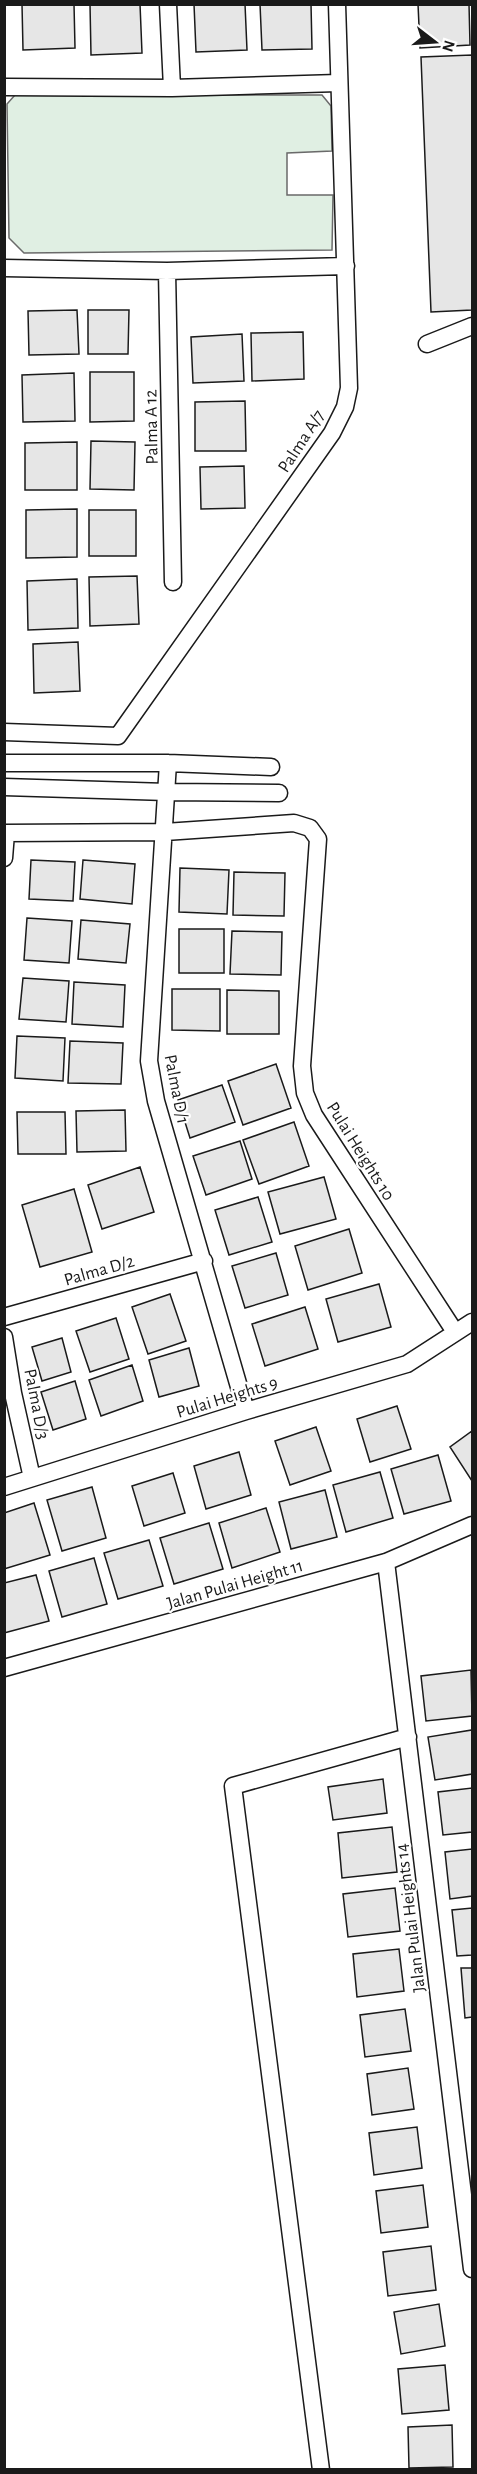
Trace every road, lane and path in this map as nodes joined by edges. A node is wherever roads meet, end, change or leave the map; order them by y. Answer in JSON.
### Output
{"nodes":[{"id":1,"x":168,"y":4,"type":"edge"},
{"id":2,"x":337,"y":4,"type":"edge"},
{"id":3,"x":338,"y":83,"type":"junction"},
{"id":4,"x":4,"y":87,"type":"edge"},
{"id":5,"x":172,"y":88,"type":"junction"},
{"id":6,"x":346,"y":266,"type":"junction"},
{"id":7,"x":4,"y":268,"type":"edge"},
{"id":8,"x":167,"y":271,"type":"junction"},
{"id":9,"x":472,"y":326,"type":"edge"},
{"id":10,"x":427,"y":344,"type":"dead end"},
{"id":11,"x":173,"y":582,"type":"dead end"},
{"id":12,"x":4,"y":732,"type":"edge"},
{"id":13,"x":168,"y":763,"type":"junction"},
{"id":14,"x":4,"y":764,"type":"edge"},
{"id":15,"x":271,"y":766,"type":"dead end"},
{"id":16,"x":4,"y":787,"type":"edge"},
{"id":17,"x":167,"y":792,"type":"junction"},
{"id":18,"x":279,"y":792,"type":"dead end"},
{"id":19,"x":165,"y":832,"type":"junction"},
{"id":20,"x":5,"y":833,"type":"edge"},
{"id":21,"x":4,"y":858,"type":"edge"},
{"id":22,"x":204,"y":1261,"type":"junction"},
{"id":23,"x":4,"y":1317,"type":"edge"},
{"id":24,"x":472,"y":1322,"type":"edge"},
{"id":25,"x":455,"y":1332,"type":"junction"},
{"id":26,"x":4,"y":1337,"type":"edge"},
{"id":27,"x":246,"y":1411,"type":"junction"},
{"id":28,"x":32,"y":1478,"type":"junction"},
{"id":29,"x":4,"y":1486,"type":"edge"},
{"id":30,"x":472,"y":1525,"type":"edge"},
{"id":31,"x":386,"y":1562,"type":"junction"},
{"id":32,"x":4,"y":1668,"type":"edge"},
{"id":33,"x":408,"y":1737,"type":"junction"},
{"id":34,"x":472,"y":2269,"type":"edge"},
{"id":35,"x":321,"y":2469,"type":"edge"}],
"edges":[{"from":1,"to":5,"type":"street"},
{"from":2,"to":3,"type":"street","name":"Palma A/7"},
{"from":3,"to":5,"type":"street"},
{"from":3,"to":6,"type":"street","name":"Palma A/7"},
{"from":4,"to":5,"type":"street"},
{"from":6,"to":8,"type":"street"},
{"from":6,"to":12,"type":"street","name":"Palma A/7"},
{"from":7,"to":8,"type":"street"},
{"from":8,"to":11,"type":"street","name":"Palma A 12"},
{"from":9,"to":10,"type":"street"},
{"from":13,"to":14,"type":"street"},
{"from":13,"to":15,"type":"street"},
{"from":13,"to":17,"type":"street","name":"Palma D/1"},
{"from":16,"to":17,"type":"street"},
{"from":17,"to":18,"type":"street"},
{"from":17,"to":19,"type":"street","name":"Palma D/1"},
{"from":19,"to":20,"type":"street"},
{"from":19,"to":22,"type":"street","name":"Palma D/1"},
{"from":19,"to":25,"type":"street","name":"Pulai Heights 10"},
{"from":20,"to":21,"type":"street"},
{"from":22,"to":23,"type":"street","name":"Palma D/2"},
{"from":22,"to":27,"type":"street","name":"Palma D/1"},
{"from":24,"to":25,"type":"street","name":"Pulai Heights 9"},
{"from":25,"to":27,"type":"street","name":"Pulai Heights 9"},
{"from":26,"to":28,"type":"street","name":"Palma D/3"},
{"from":27,"to":28,"type":"street","name":"Pulai Heights 9"},
{"from":28,"to":29,"type":"street","name":"Pulai Heights 9"},
{"from":30,"to":31,"type":"street","name":"Jalan Pulai Height 11"},
{"from":31,"to":32,"type":"street","name":"Jalan Pulai Height 11"},
{"from":31,"to":33,"type":"street","name":"Jalan Pulai Heights 14"},
{"from":33,"to":34,"type":"street","name":"Jalan Pulai Heights 14"},
{"from":33,"to":35,"type":"street"}]}
